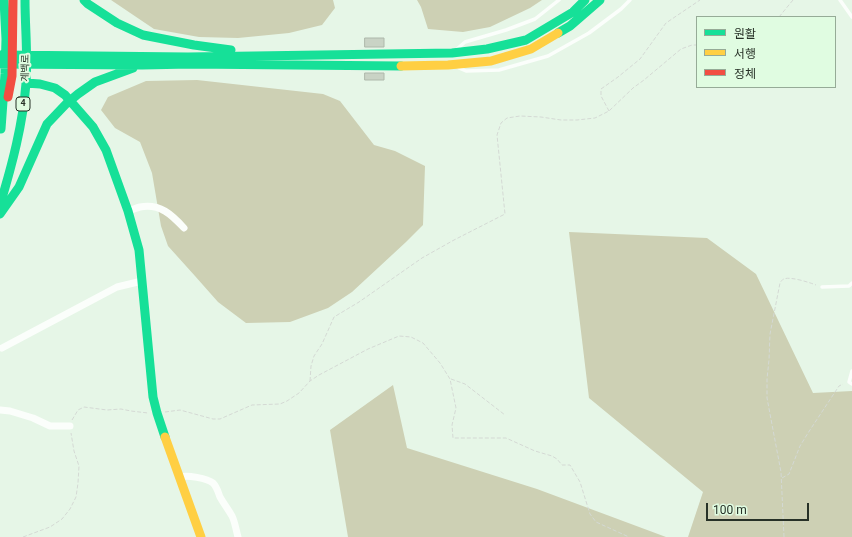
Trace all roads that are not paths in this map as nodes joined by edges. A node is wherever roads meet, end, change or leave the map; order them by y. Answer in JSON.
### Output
{"nodes":[{"id":1,"x":4,"y":0,"type":"edge"},
{"id":2,"x":13,"y":0,"type":"edge"},
{"id":3,"x":24,"y":0,"type":"edge"},
{"id":4,"x":84,"y":0,"type":"edge"},
{"id":5,"x":559,"y":0,"type":"edge"},
{"id":6,"x":585,"y":0,"type":"edge"},
{"id":7,"x":600,"y":0,"type":"edge"},
{"id":8,"x":630,"y":0,"type":"edge"},
{"id":9,"x":840,"y":0,"type":"edge"},
{"id":10,"x":852,"y":17,"type":"edge"},
{"id":11,"x":452,"y":53,"type":"junction"},
{"id":12,"x":0,"y":55,"type":"edge"},
{"id":13,"x":266,"y":56,"type":"junction"},
{"id":14,"x":0,"y":64,"type":"edge"},
{"id":15,"x":142,"y":65,"type":"junction"},
{"id":16,"x":448,"y":65,"type":"junction"},
{"id":17,"x":26,"y":83,"type":"junction"},
{"id":18,"x":1,"y":133,"type":"edge"},
{"id":19,"x":0,"y":205,"type":"edge"},
{"id":20,"x":128,"y":211,"type":"junction"},
{"id":21,"x":0,"y":214,"type":"edge"},
{"id":22,"x":184,"y":228,"type":"dead end"},
{"id":23,"x":142,"y":281,"type":"junction"},
{"id":24,"x":852,"y":283,"type":"edge"},
{"id":25,"x":822,"y":287,"type":"road end"},
{"id":26,"x":2,"y":348,"type":"dead end"},
{"id":27,"x":852,"y":371,"type":"edge"},
{"id":28,"x":850,"y":383,"type":"edge"},
{"id":29,"x":0,"y":410,"type":"edge"},
{"id":30,"x":70,"y":426,"type":"road end"},
{"id":31,"x":180,"y":477,"type":"junction"},
{"id":32,"x":200,"y":537,"type":"edge"},
{"id":33,"x":238,"y":537,"type":"edge"}],
"edges":[{"from":1,"to":18,"type":"main road"},
{"from":2,"to":18,"type":"main road","name":"계백로","number":"4"},
{"from":3,"to":17,"type":"main road","name":"계백로","number":"4"},
{"from":4,"to":13,"type":"main road"},
{"from":5,"to":11,"type":"lane"},
{"from":6,"to":11,"type":"main road"},
{"from":7,"to":16,"type":"main road"},
{"from":8,"to":16,"type":"lane"},
{"from":9,"to":10,"type":"lane"},
{"from":11,"to":13,"type":"main road"},
{"from":12,"to":13,"type":"main road"},
{"from":14,"to":15,"type":"main road"},
{"from":15,"to":16,"type":"main road"},
{"from":15,"to":21,"type":"main road"},
{"from":17,"to":19,"type":"main road","name":"계백로","number":"4"},
{"from":17,"to":20,"type":"main road"},
{"from":20,"to":22,"type":"street"},
{"from":20,"to":23,"type":"main road"},
{"from":23,"to":26,"type":"street"},
{"from":23,"to":31,"type":"main road"},
{"from":24,"to":25,"type":"lane"},
{"from":27,"to":28,"type":"lane"},
{"from":29,"to":30,"type":"street"},
{"from":31,"to":32,"type":"main road"},
{"from":31,"to":33,"type":"street"}]}
